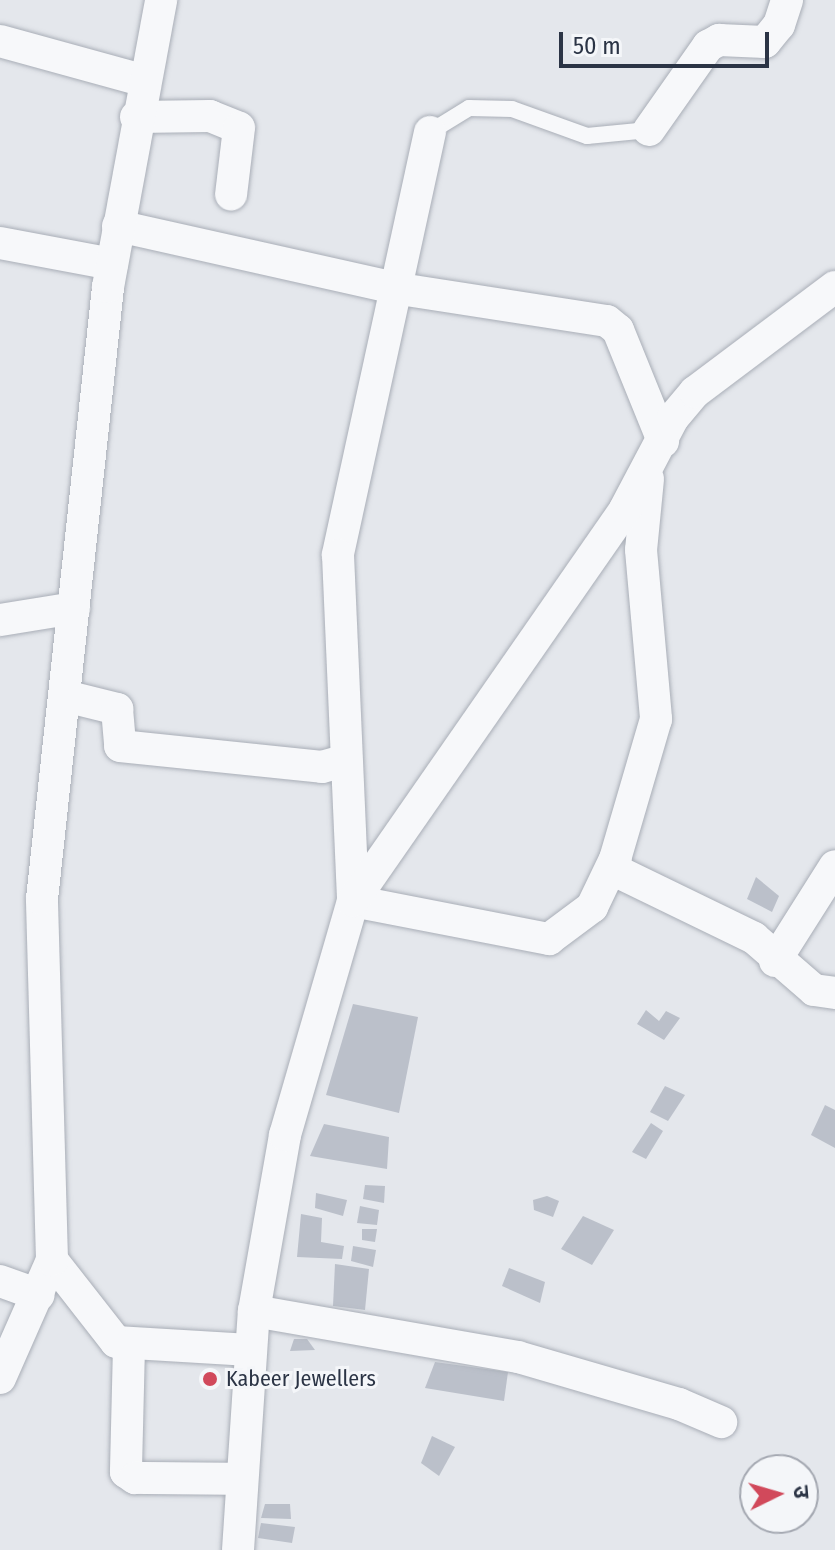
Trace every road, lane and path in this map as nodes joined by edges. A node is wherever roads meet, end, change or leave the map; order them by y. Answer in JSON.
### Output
{"nodes":[{"id":1,"x":161,"y":0,"type":"edge"},
{"id":2,"x":787,"y":0,"type":"edge"},
{"id":3,"x":0,"y":41,"type":"edge"},
{"id":4,"x":142,"y":80,"type":"junction"},
{"id":5,"x":136,"y":117,"type":"junction"},
{"id":6,"x":649,"y":130,"type":"joint"},
{"id":7,"x":430,"y":132,"type":"joint"},
{"id":8,"x":231,"y":195,"type":"dead end"},
{"id":9,"x":118,"y":226,"type":"junction"},
{"id":10,"x":0,"y":243,"type":"edge"},
{"id":11,"x":112,"y":264,"type":"junction"},
{"id":12,"x":835,"y":287,"type":"edge"},
{"id":13,"x":400,"y":289,"type":"junction"},
{"id":14,"x":663,"y":441,"type":"junction"},
{"id":15,"x":649,"y":472,"type":"junction"},
{"id":16,"x":74,"y":608,"type":"junction"},
{"id":17,"x":0,"y":620,"type":"edge"},
{"id":18,"x":65,"y":696,"type":"junction"},
{"id":19,"x":346,"y":760,"type":"junction"},
{"id":20,"x":616,"y":857,"type":"junction"},
{"id":21,"x":835,"y":866,"type":"edge"},
{"id":22,"x":353,"y":901,"type":"junction"},
{"id":23,"x":775,"y":961,"type":"junction"},
{"id":24,"x":835,"y":993,"type":"edge"},
{"id":25,"x":52,"y":1260,"type":"junction"},
{"id":26,"x":0,"y":1281,"type":"edge"},
{"id":27,"x":39,"y":1295,"type":"junction"},
{"id":28,"x":254,"y":1311,"type":"junction"},
{"id":29,"x":129,"y":1346,"type":"junction"},
{"id":30,"x":250,"y":1350,"type":"junction"},
{"id":31,"x":0,"y":1378,"type":"edge"},
{"id":32,"x":721,"y":1422,"type":"dead end"},
{"id":33,"x":241,"y":1479,"type":"junction"},
{"id":34,"x":238,"y":1550,"type":"edge"}],
"edges":[{"from":1,"to":4,"type":"street"},
{"from":2,"to":6,"type":"street"},
{"from":3,"to":4,"type":"street"},
{"from":4,"to":5,"type":"street"},
{"from":5,"to":8,"type":"street"},
{"from":5,"to":9,"type":"street"},
{"from":6,"to":7,"type":"lane"},
{"from":7,"to":13,"type":"street"},
{"from":9,"to":11,"type":"street"},
{"from":9,"to":13,"type":"street"},
{"from":10,"to":11,"type":"street"},
{"from":11,"to":16,"type":"street"},
{"from":12,"to":14,"type":"street"},
{"from":13,"to":14,"type":"street"},
{"from":13,"to":19,"type":"street"},
{"from":14,"to":15,"type":"street"},
{"from":15,"to":20,"type":"street"},
{"from":15,"to":22,"type":"street"},
{"from":16,"to":17,"type":"street"},
{"from":16,"to":18,"type":"street"},
{"from":18,"to":19,"type":"street"},
{"from":18,"to":25,"type":"street"},
{"from":19,"to":22,"type":"street"},
{"from":20,"to":22,"type":"street"},
{"from":20,"to":23,"type":"street"},
{"from":21,"to":23,"type":"street"},
{"from":22,"to":28,"type":"street"},
{"from":23,"to":24,"type":"street"},
{"from":25,"to":27,"type":"street"},
{"from":25,"to":29,"type":"street"},
{"from":26,"to":27,"type":"street"},
{"from":27,"to":31,"type":"street"},
{"from":28,"to":30,"type":"street"},
{"from":28,"to":32,"type":"street"},
{"from":29,"to":30,"type":"street"},
{"from":29,"to":33,"type":"street"},
{"from":30,"to":33,"type":"street"},
{"from":33,"to":34,"type":"street"}]}
